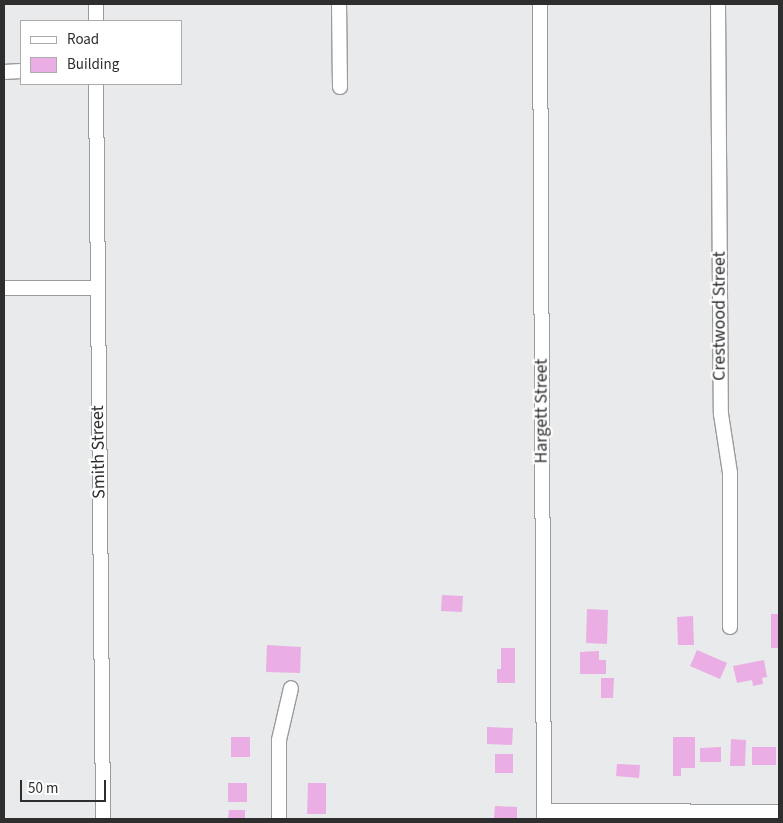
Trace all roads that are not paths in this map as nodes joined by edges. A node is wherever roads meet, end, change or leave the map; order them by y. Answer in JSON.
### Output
{"nodes":[{"id":1,"x":96,"y":4,"type":"edge"},
{"id":2,"x":339,"y":4,"type":"edge"},
{"id":3,"x":540,"y":4,"type":"edge"},
{"id":4,"x":718,"y":4,"type":"edge"},
{"id":5,"x":96,"y":20,"type":"edge"},
{"id":6,"x":20,"y":71,"type":"edge"},
{"id":7,"x":4,"y":72,"type":"edge"},
{"id":8,"x":96,"y":85,"type":"edge"},
{"id":9,"x":340,"y":87,"type":"dead end"},
{"id":10,"x":4,"y":288,"type":"edge"},
{"id":11,"x":97,"y":288,"type":"junction"},
{"id":12,"x":730,"y":627,"type":"dead end"},
{"id":13,"x":291,"y":688,"type":"dead end"},
{"id":14,"x":779,"y":812,"type":"edge"},
{"id":15,"x":544,"y":815,"type":"edge"},
{"id":16,"x":103,"y":819,"type":"edge"},
{"id":17,"x":278,"y":819,"type":"edge"}],
"edges":[{"from":1,"to":5,"type":"street"},
{"from":2,"to":9,"type":"street"},
{"from":3,"to":15,"type":"street","name":"Hargett Street"},
{"from":4,"to":12,"type":"street","name":"Crestwood Street"},
{"from":6,"to":7,"type":"street"},
{"from":8,"to":11,"type":"street","name":"Smith Street"},
{"from":10,"to":11,"type":"street"},
{"from":11,"to":16,"type":"street","name":"Smith Street"},
{"from":13,"to":17,"type":"street"},
{"from":14,"to":15,"type":"street"}]}
